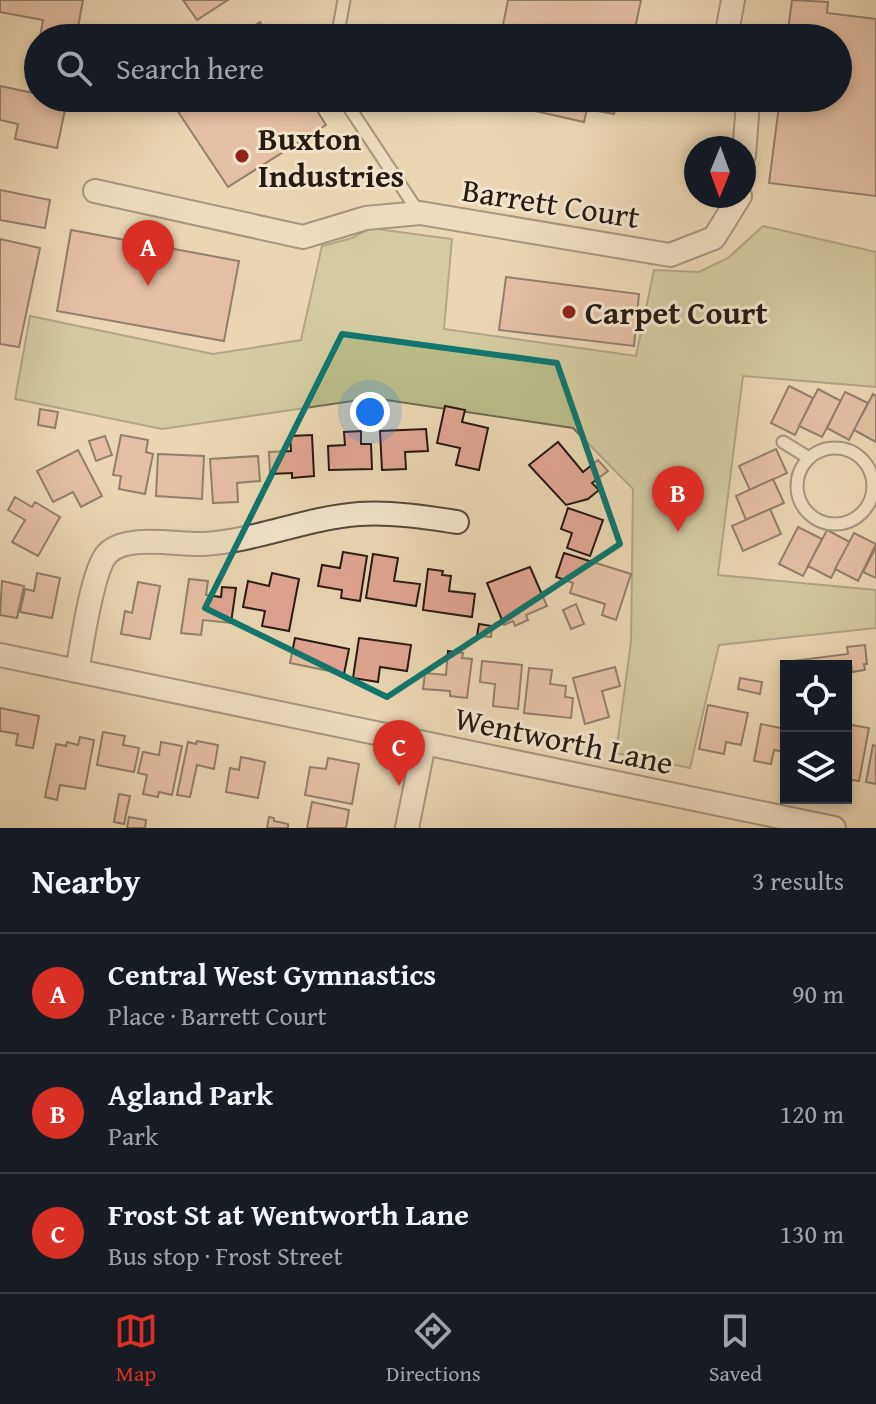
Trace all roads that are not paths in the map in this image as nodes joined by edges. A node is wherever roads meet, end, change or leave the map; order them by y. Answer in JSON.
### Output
{"nodes":[{"id":1,"x":344,"y":0,"type":"edge"},
{"id":2,"x":733,"y":0,"type":"edge"},
{"id":3,"x":340,"y":24,"type":"edge"},
{"id":4,"x":729,"y":24,"type":"edge"},
{"id":5,"x":352,"y":112,"type":"edge"},
{"id":6,"x":746,"y":112,"type":"edge"},
{"id":7,"x":745,"y":136,"type":"edge"},
{"id":8,"x":95,"y":191,"type":"dead end"},
{"id":9,"x":733,"y":208,"type":"edge"},
{"id":10,"x":420,"y":213,"type":"junction"},
{"id":11,"x":783,"y":442,"type":"dead end"},
{"id":12,"x":809,"y":458,"type":"junction"},
{"id":13,"x":863,"y":511,"type":"junction"},
{"id":14,"x":876,"y":516,"type":"edge"},
{"id":15,"x":457,"y":522,"type":"dead end"},
{"id":16,"x":0,"y":655,"type":"edge"},
{"id":17,"x":77,"y":671,"type":"junction"},
{"id":18,"x":424,"y":744,"type":"junction"},
{"id":19,"x":407,"y":828,"type":"edge"},
{"id":20,"x":834,"y":828,"type":"edge"}],
"edges":[{"from":1,"to":3,"type":"lane"},
{"from":2,"to":4,"type":"street"},
{"from":5,"to":10,"type":"lane","name":"Barrett Court"},
{"from":6,"to":7,"type":"street"},
{"from":8,"to":10,"type":"street","name":"Barrett Court"},
{"from":9,"to":10,"type":"street","name":"Barrett Court"},
{"from":11,"to":12,"type":"lane"},
{"from":12,"to":13,"type":"lane"},
{"from":12,"to":13,"type":"lane"},
{"from":13,"to":14,"type":"lane"},
{"from":15,"to":17,"type":"street"},
{"from":16,"to":17,"type":"street","name":"Wentworth Lane"},
{"from":17,"to":18,"type":"street","name":"Wentworth Lane"},
{"from":18,"to":19,"type":"street"},
{"from":18,"to":20,"type":"street","name":"Wentworth Lane"}]}
